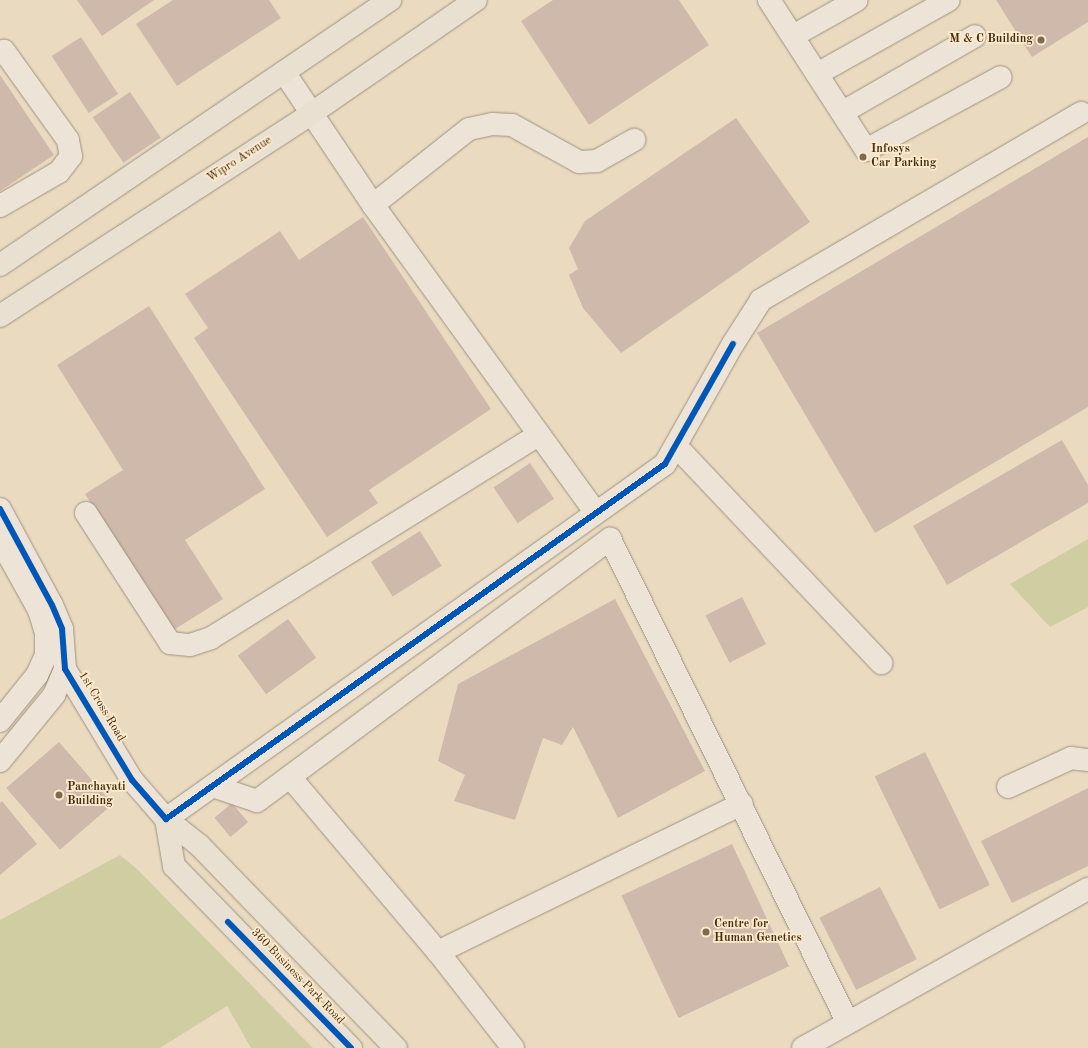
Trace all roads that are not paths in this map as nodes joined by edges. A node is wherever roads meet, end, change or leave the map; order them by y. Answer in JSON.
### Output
{"nodes":[{"id":1,"x":390,"y":0,"type":"edge"},
{"id":2,"x":476,"y":0,"type":"edge"},
{"id":3,"x":769,"y":0,"type":"edge"},
{"id":4,"x":857,"y":0,"type":"edge"},
{"id":5,"x":949,"y":0,"type":"edge"},
{"id":6,"x":454,"y":6,"type":"edge"},
{"id":7,"x":793,"y":36,"type":"junction"},
{"id":8,"x":976,"y":36,"type":"dead end"},
{"id":9,"x":4,"y":51,"type":"dead end"},
{"id":10,"x":284,"y":72,"type":"junction"},
{"id":11,"x":817,"y":74,"type":"junction"},
{"id":12,"x":1001,"y":77,"type":"dead end"},
{"id":13,"x":843,"y":112,"type":"junction"},
{"id":14,"x":312,"y":113,"type":"junction"},
{"id":15,"x":1081,"y":113,"type":"dead end"},
{"id":16,"x":634,"y":140,"type":"dead end"},
{"id":17,"x":373,"y":205,"type":"junction"},
{"id":18,"x":0,"y":206,"type":"edge"},
{"id":19,"x":0,"y":265,"type":"edge"},
{"id":20,"x":0,"y":316,"type":"edge"},
{"id":21,"x":539,"y":435,"type":"junction"},
{"id":22,"x":676,"y":446,"type":"junction"},
{"id":23,"x":0,"y":509,"type":"edge"},
{"id":24,"x":596,"y":513,"type":"junction"},
{"id":25,"x":86,"y":514,"type":"dead end"},
{"id":26,"x":0,"y":540,"type":"edge"},
{"id":27,"x":881,"y":663,"type":"dead end"},
{"id":28,"x":65,"y":669,"type":"junction"},
{"id":29,"x":45,"y":707,"type":"junction"},
{"id":30,"x":0,"y":721,"type":"edge"},
{"id":31,"x":102,"y":730,"type":"junction"},
{"id":32,"x":1088,"y":760,"type":"edge"},
{"id":33,"x":0,"y":761,"type":"edge"},
{"id":34,"x":290,"y":777,"type":"junction"},
{"id":35,"x":213,"y":786,"type":"junction"},
{"id":36,"x":1008,"y":787,"type":"dead end"},
{"id":37,"x":742,"y":804,"type":"junction"},
{"id":38,"x":166,"y":819,"type":"junction"},
{"id":39,"x":1088,"y":889,"type":"edge"},
{"id":40,"x":438,"y":952,"type":"junction"},
{"id":41,"x":848,"y":1023,"type":"junction"},
{"id":42,"x":351,"y":1048,"type":"edge"},
{"id":43,"x":396,"y":1048,"type":"edge"},
{"id":44,"x":514,"y":1048,"type":"edge"},
{"id":45,"x":803,"y":1048,"type":"edge"}],
"edges":[{"from":1,"to":10,"type":"main road"},
{"from":2,"to":6,"type":"main road","name":"Wipro Avenue"},
{"from":3,"to":7,"type":"street"},
{"from":4,"to":7,"type":"street"},
{"from":5,"to":11,"type":"street"},
{"from":6,"to":14,"type":"main road","name":"Wipro Avenue"},
{"from":7,"to":11,"type":"street"},
{"from":8,"to":13,"type":"street"},
{"from":9,"to":18,"type":"street"},
{"from":10,"to":14,"type":"street"},
{"from":10,"to":19,"type":"main road"},
{"from":11,"to":13,"type":"street"},
{"from":12,"to":13,"type":"street"},
{"from":14,"to":17,"type":"street"},
{"from":14,"to":20,"type":"main road","name":"Wipro Avenue"},
{"from":15,"to":22,"type":"street"},
{"from":16,"to":17,"type":"street"},
{"from":17,"to":21,"type":"street"},
{"from":21,"to":24,"type":"street"},
{"from":21,"to":25,"type":"street"},
{"from":22,"to":24,"type":"street"},
{"from":22,"to":27,"type":"street"},
{"from":23,"to":28,"type":"street","name":"1st Cross Road"},
{"from":24,"to":35,"type":"street"},
{"from":26,"to":30,"type":"street"},
{"from":28,"to":29,"type":"street"},
{"from":28,"to":31,"type":"street","name":"1st Cross Road"},
{"from":29,"to":31,"type":"street"},
{"from":29,"to":33,"type":"street"},
{"from":31,"to":38,"type":"street","name":"1st Cross Road"},
{"from":32,"to":36,"type":"street"},
{"from":34,"to":35,"type":"street"},
{"from":34,"to":37,"type":"street"},
{"from":34,"to":40,"type":"street"},
{"from":35,"to":38,"type":"street"},
{"from":37,"to":40,"type":"street"},
{"from":37,"to":41,"type":"street"},
{"from":38,"to":42,"type":"main road","name":"360 Business Park Road"},
{"from":38,"to":43,"type":"main road","name":"360 Business Park Road"},
{"from":39,"to":41,"type":"street"},
{"from":40,"to":44,"type":"street"},
{"from":41,"to":45,"type":"street"}]}
